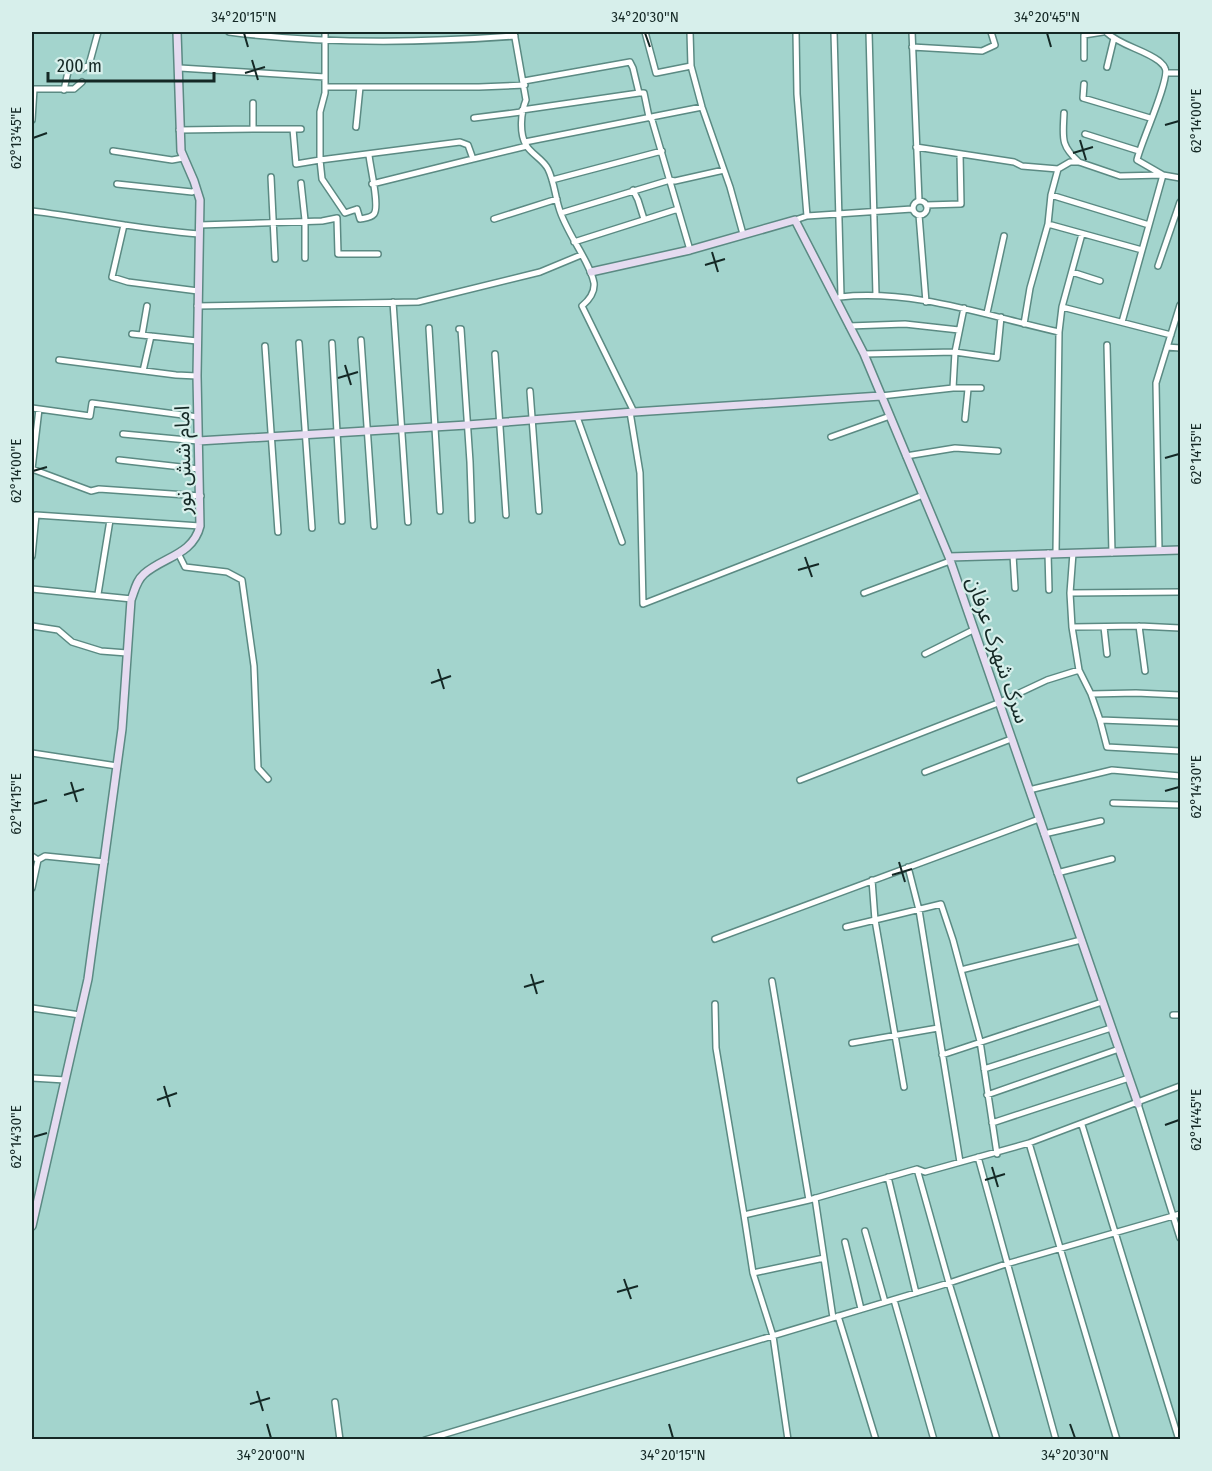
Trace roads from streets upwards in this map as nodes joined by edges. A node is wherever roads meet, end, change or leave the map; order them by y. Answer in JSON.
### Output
{"nodes":[{"id":1,"x":98,"y":32,"type":"edge"},
{"id":2,"x":177,"y":32,"type":"edge"},
{"id":3,"x":229,"y":32,"type":"edge"},
{"id":4,"x":325,"y":32,"type":"edge"},
{"id":5,"x":342,"y":32,"type":"edge"},
{"id":6,"x":423,"y":32,"type":"edge"},
{"id":7,"x":453,"y":32,"type":"edge"},
{"id":8,"x":482,"y":32,"type":"edge"},
{"id":9,"x":645,"y":32,"type":"edge"},
{"id":10,"x":690,"y":32,"type":"edge"},
{"id":11,"x":796,"y":32,"type":"edge"},
{"id":12,"x":834,"y":32,"type":"edge"},
{"id":13,"x":869,"y":32,"type":"edge"},
{"id":14,"x":912,"y":32,"type":"edge"},
{"id":15,"x":991,"y":32,"type":"edge"},
{"id":16,"x":1105,"y":32,"type":"edge"},
{"id":17,"x":515,"y":34,"type":"edge"},
{"id":18,"x":1114,"y":38,"type":"junction"},
{"id":19,"x":326,"y":39,"type":"junction"},
{"id":20,"x":342,"y":39,"type":"junction"},
{"id":21,"x":424,"y":39,"type":"junction"},
{"id":22,"x":453,"y":39,"type":"junction"},
{"id":23,"x":483,"y":39,"type":"junction"},
{"id":24,"x":912,"y":47,"type":"junction"},
{"id":25,"x":1083,"y":58,"type":"dead end"},
{"id":26,"x":691,"y":66,"type":"junction"},
{"id":27,"x":1107,"y":67,"type":"dead end"},
{"id":28,"x":180,"y":68,"type":"junction"},
{"id":29,"x":1166,"y":73,"type":"junction"},
{"id":30,"x":1180,"y":73,"type":"edge"},
{"id":31,"x":325,"y":77,"type":"junction"},
{"id":32,"x":82,"y":82,"type":"dead end"},
{"id":33,"x":525,"y":83,"type":"junction"},
{"id":34,"x":1084,"y":84,"type":"dead end"},
{"id":35,"x":325,"y":87,"type":"junction"},
{"id":36,"x":360,"y":87,"type":"junction"},
{"id":37,"x":33,"y":89,"type":"edge"},
{"id":38,"x":64,"y":90,"type":"junction"},
{"id":39,"x":639,"y":93,"type":"junction"},
{"id":40,"x":253,"y":103,"type":"dead end"},
{"id":41,"x":702,"y":107,"type":"junction"},
{"id":42,"x":522,"y":110,"type":"junction"},
{"id":43,"x":1064,"y":113,"type":"dead end"},
{"id":44,"x":649,"y":117,"type":"junction"},
{"id":45,"x":474,"y":118,"type":"dead end"},
{"id":46,"x":1150,"y":118,"type":"junction"},
{"id":47,"x":32,"y":120,"type":"edge"},
{"id":48,"x":356,"y":127,"type":"dead end"},
{"id":49,"x":253,"y":129,"type":"junction"},
{"id":50,"x":293,"y":129,"type":"junction"},
{"id":51,"x":301,"y":129,"type":"dead end"},
{"id":52,"x":180,"y":130,"type":"junction"},
{"id":53,"x":1085,"y":134,"type":"dead end"},
{"id":54,"x":526,"y":144,"type":"junction"},
{"id":55,"x":916,"y":147,"type":"junction"},
{"id":56,"x":113,"y":151,"type":"dead end"},
{"id":57,"x":662,"y":151,"type":"junction"},
{"id":58,"x":1139,"y":151,"type":"junction"},
{"id":59,"x":960,"y":154,"type":"junction"},
{"id":60,"x":369,"y":155,"type":"junction"},
{"id":61,"x":183,"y":158,"type":"junction"},
{"id":62,"x":473,"y":159,"type":"junction"},
{"id":63,"x":320,"y":160,"type":"junction"},
{"id":64,"x":1079,"y":162,"type":"junction"},
{"id":65,"x":1058,"y":169,"type":"junction"},
{"id":66,"x":724,"y":170,"type":"junction"},
{"id":67,"x":1162,"y":175,"type":"junction"},
{"id":68,"x":270,"y":177,"type":"dead end"},
{"id":69,"x":1180,"y":178,"type":"edge"},
{"id":70,"x":552,"y":180,"type":"junction"},
{"id":71,"x":670,"y":180,"type":"junction"},
{"id":72,"x":301,"y":183,"type":"dead end"},
{"id":73,"x":117,"y":184,"type":"dead end"},
{"id":74,"x":372,"y":184,"type":"junction"},
{"id":75,"x":197,"y":190,"type":"junction"},
{"id":76,"x":633,"y":190,"type":"junction"},
{"id":77,"x":1052,"y":195,"type":"junction"},
{"id":78,"x":556,"y":199,"type":"junction"},
{"id":79,"x":919,"y":201,"type":"junction"},
{"id":80,"x":1180,"y":202,"type":"edge"},
{"id":81,"x":927,"y":205,"type":"junction"},
{"id":82,"x":678,"y":209,"type":"junction"},
{"id":83,"x":912,"y":209,"type":"junction"},
{"id":84,"x":32,"y":211,"type":"edge"},
{"id":85,"x":874,"y":212,"type":"junction"},
{"id":86,"x":561,"y":213,"type":"junction"},
{"id":87,"x":839,"y":215,"type":"junction"},
{"id":88,"x":807,"y":216,"type":"junction"},
{"id":89,"x":919,"y":216,"type":"junction"},
{"id":90,"x":494,"y":219,"type":"dead end"},
{"id":91,"x":644,"y":219,"type":"junction"},
{"id":92,"x":305,"y":220,"type":"junction"},
{"id":93,"x":795,"y":220,"type":"junction"},
{"id":94,"x":273,"y":223,"type":"junction"},
{"id":95,"x":1048,"y":224,"type":"junction"},
{"id":96,"x":124,"y":225,"type":"junction"},
{"id":97,"x":199,"y":225,"type":"junction"},
{"id":98,"x":1149,"y":225,"type":"junction"},
{"id":99,"x":199,"y":234,"type":"junction"},
{"id":100,"x":743,"y":234,"type":"junction"},
{"id":101,"x":1082,"y":234,"type":"junction"},
{"id":102,"x":1004,"y":236,"type":"dead end"},
{"id":103,"x":574,"y":242,"type":"junction"},
{"id":104,"x":690,"y":250,"type":"junction"},
{"id":105,"x":1142,"y":250,"type":"junction"},
{"id":106,"x":378,"y":254,"type":"dead end"},
{"id":107,"x":581,"y":255,"type":"junction"},
{"id":108,"x":305,"y":258,"type":"dead end"},
{"id":109,"x":275,"y":259,"type":"dead end"},
{"id":110,"x":1158,"y":266,"type":"dead end"},
{"id":111,"x":591,"y":272,"type":"junction"},
{"id":112,"x":1072,"y":272,"type":"junction"},
{"id":113,"x":1100,"y":281,"type":"dead end"},
{"id":114,"x":198,"y":291,"type":"junction"},
{"id":115,"x":876,"y":295,"type":"junction"},
{"id":116,"x":838,"y":297,"type":"junction"},
{"id":117,"x":393,"y":302,"type":"junction"},
{"id":118,"x":926,"y":302,"type":"junction"},
{"id":119,"x":1180,"y":304,"type":"edge"},
{"id":120,"x":147,"y":306,"type":"dead end"},
{"id":121,"x":197,"y":306,"type":"junction"},
{"id":122,"x":1062,"y":307,"type":"junction"},
{"id":123,"x":964,"y":308,"type":"junction"},
{"id":124,"x":987,"y":313,"type":"junction"},
{"id":125,"x":1001,"y":317,"type":"junction"},
{"id":126,"x":1122,"y":322,"type":"junction"},
{"id":127,"x":1024,"y":324,"type":"junction"},
{"id":128,"x":849,"y":326,"type":"junction"},
{"id":129,"x":429,"y":328,"type":"dead end"},
{"id":130,"x":459,"y":329,"type":"dead end"},
{"id":131,"x":959,"y":330,"type":"junction"},
{"id":132,"x":1059,"y":332,"type":"junction"},
{"id":133,"x":132,"y":334,"type":"dead end"},
{"id":134,"x":142,"y":335,"type":"junction"},
{"id":135,"x":1171,"y":335,"type":"junction"},
{"id":136,"x":152,"y":336,"type":"junction"},
{"id":137,"x":197,"y":340,"type":"junction"},
{"id":138,"x":361,"y":340,"type":"dead end"},
{"id":139,"x":332,"y":343,"type":"dead end"},
{"id":140,"x":299,"y":344,"type":"dead end"},
{"id":141,"x":1107,"y":345,"type":"dead end"},
{"id":142,"x":265,"y":346,"type":"dead end"},
{"id":143,"x":1167,"y":347,"type":"junction"},
{"id":144,"x":1180,"y":348,"type":"edge"},
{"id":145,"x":955,"y":352,"type":"junction"},
{"id":146,"x":495,"y":354,"type":"dead end"},
{"id":147,"x":864,"y":354,"type":"junction"},
{"id":148,"x":59,"y":360,"type":"dead end"},
{"id":149,"x":143,"y":371,"type":"junction"},
{"id":150,"x":197,"y":376,"type":"junction"},
{"id":151,"x":953,"y":388,"type":"junction"},
{"id":152,"x":981,"y":388,"type":"dead end"},
{"id":153,"x":968,"y":389,"type":"junction"},
{"id":154,"x":530,"y":391,"type":"dead end"},
{"id":155,"x":881,"y":396,"type":"junction"},
{"id":156,"x":32,"y":408,"type":"edge"},
{"id":157,"x":39,"y":409,"type":"junction"},
{"id":158,"x":632,"y":412,"type":"junction"},
{"id":159,"x":890,"y":416,"type":"junction"},
{"id":160,"x":198,"y":417,"type":"junction"},
{"id":161,"x":577,"y":417,"type":"junction"},
{"id":162,"x":965,"y":418,"type":"dead end"},
{"id":163,"x":531,"y":420,"type":"junction"},
{"id":164,"x":499,"y":422,"type":"junction"},
{"id":165,"x":467,"y":425,"type":"junction"},
{"id":166,"x":435,"y":427,"type":"junction"},
{"id":167,"x":401,"y":429,"type":"junction"},
{"id":168,"x":368,"y":431,"type":"junction"},
{"id":169,"x":337,"y":433,"type":"junction"},
{"id":170,"x":123,"y":434,"type":"dead end"},
{"id":171,"x":306,"y":435,"type":"junction"},
{"id":172,"x":831,"y":437,"type":"dead end"},
{"id":173,"x":271,"y":438,"type":"junction"},
{"id":174,"x":198,"y":441,"type":"junction"},
{"id":175,"x":998,"y":451,"type":"dead end"},
{"id":176,"x":906,"y":456,"type":"junction"},
{"id":177,"x":119,"y":460,"type":"dead end"},
{"id":178,"x":199,"y":469,"type":"junction"},
{"id":179,"x":923,"y":495,"type":"junction"},
{"id":180,"x":201,"y":496,"type":"junction"},
{"id":181,"x":440,"y":511,"type":"dead end"},
{"id":182,"x":539,"y":511,"type":"dead end"},
{"id":183,"x":506,"y":515,"type":"dead end"},
{"id":184,"x":110,"y":520,"type":"junction"},
{"id":185,"x":472,"y":520,"type":"dead end"},
{"id":186,"x":342,"y":521,"type":"dead end"},
{"id":187,"x":408,"y":522,"type":"dead end"},
{"id":188,"x":200,"y":526,"type":"junction"},
{"id":189,"x":374,"y":526,"type":"dead end"},
{"id":190,"x":312,"y":528,"type":"dead end"},
{"id":191,"x":278,"y":532,"type":"dead end"},
{"id":192,"x":622,"y":542,"type":"dead end"},
{"id":193,"x":1180,"y":550,"type":"edge"},
{"id":194,"x":1159,"y":551,"type":"junction"},
{"id":195,"x":1052,"y":553,"type":"junction"},
{"id":196,"x":1112,"y":553,"type":"junction"},
{"id":197,"x":1073,"y":554,"type":"junction"},
{"id":198,"x":179,"y":555,"type":"junction"},
{"id":199,"x":1014,"y":555,"type":"junction"},
{"id":200,"x":32,"y":556,"type":"edge"},
{"id":201,"x":949,"y":559,"type":"junction"},
{"id":202,"x":1015,"y":588,"type":"dead end"},
{"id":203,"x":32,"y":589,"type":"edge"},
{"id":204,"x":1049,"y":590,"type":"dead end"},
{"id":205,"x":1180,"y":592,"type":"edge"},
{"id":206,"x":864,"y":593,"type":"dead end"},
{"id":207,"x":1070,"y":593,"type":"junction"},
{"id":208,"x":98,"y":594,"type":"junction"},
{"id":209,"x":132,"y":598,"type":"junction"},
{"id":210,"x":32,"y":626,"type":"edge"},
{"id":211,"x":1139,"y":626,"type":"junction"},
{"id":212,"x":1072,"y":627,"type":"junction"},
{"id":213,"x":1104,"y":627,"type":"junction"},
{"id":214,"x":1180,"y":628,"type":"edge"},
{"id":215,"x":973,"y":630,"type":"junction"},
{"id":216,"x":127,"y":653,"type":"junction"},
{"id":217,"x":925,"y":654,"type":"dead end"},
{"id":218,"x":1107,"y":654,"type":"dead end"},
{"id":219,"x":1080,"y":670,"type":"junction"},
{"id":220,"x":1145,"y":671,"type":"dead end"},
{"id":221,"x":1091,"y":694,"type":"junction"},
{"id":222,"x":1180,"y":696,"type":"edge"},
{"id":223,"x":998,"y":703,"type":"junction"},
{"id":224,"x":1100,"y":720,"type":"junction"},
{"id":225,"x":1180,"y":723,"type":"edge"},
{"id":226,"x":1011,"y":740,"type":"junction"},
{"id":227,"x":1180,"y":751,"type":"edge"},
{"id":228,"x":32,"y":753,"type":"edge"},
{"id":229,"x":117,"y":766,"type":"junction"},
{"id":230,"x":925,"y":772,"type":"dead end"},
{"id":231,"x":1180,"y":776,"type":"edge"},
{"id":232,"x":268,"y":779,"type":"dead end"},
{"id":233,"x":800,"y":780,"type":"dead end"},
{"id":234,"x":1029,"y":790,"type":"junction"},
{"id":235,"x":1113,"y":804,"type":"dead end"},
{"id":236,"x":1180,"y":805,"type":"edge"},
{"id":237,"x":1039,"y":819,"type":"junction"},
{"id":238,"x":1101,"y":821,"type":"dead end"},
{"id":239,"x":1044,"y":834,"type":"junction"},
{"id":240,"x":32,"y":856,"type":"edge"},
{"id":241,"x":1112,"y":859,"type":"dead end"},
{"id":242,"x":38,"y":860,"type":"junction"},
{"id":243,"x":105,"y":860,"type":"junction"},
{"id":244,"x":908,"y":867,"type":"junction"},
{"id":245,"x":1058,"y":873,"type":"junction"},
{"id":246,"x":872,"y":880,"type":"junction"},
{"id":247,"x":32,"y":888,"type":"edge"},
{"id":248,"x":919,"y":910,"type":"junction"},
{"id":249,"x":875,"y":920,"type":"junction"},
{"id":250,"x":846,"y":927,"type":"dead end"},
{"id":251,"x":715,"y":939,"type":"dead end"},
{"id":252,"x":1081,"y":940,"type":"junction"},
{"id":253,"x":962,"y":970,"type":"junction"},
{"id":254,"x":772,"y":981,"type":"dead end"},
{"id":255,"x":1102,"y":1002,"type":"junction"},
{"id":256,"x":715,"y":1004,"type":"dead end"},
{"id":257,"x":32,"y":1008,"type":"edge"},
{"id":258,"x":80,"y":1015,"type":"junction"},
{"id":259,"x":1173,"y":1015,"type":"dead end"},
{"id":260,"x":1180,"y":1015,"type":"edge"},
{"id":261,"x":938,"y":1028,"type":"junction"},
{"id":262,"x":1112,"y":1029,"type":"junction"},
{"id":263,"x":895,"y":1036,"type":"junction"},
{"id":264,"x":980,"y":1041,"type":"junction"},
{"id":265,"x":852,"y":1043,"type":"dead end"},
{"id":266,"x":1119,"y":1049,"type":"junction"},
{"id":267,"x":942,"y":1055,"type":"junction"},
{"id":268,"x":984,"y":1069,"type":"junction"},
{"id":269,"x":32,"y":1078,"type":"edge"},
{"id":270,"x":1129,"y":1078,"type":"junction"},
{"id":271,"x":65,"y":1080,"type":"junction"},
{"id":272,"x":1180,"y":1086,"type":"edge"},
{"id":273,"x":904,"y":1087,"type":"dead end"},
{"id":274,"x":987,"y":1095,"type":"junction"},
{"id":275,"x":1138,"y":1104,"type":"junction"},
{"id":276,"x":992,"y":1123,"type":"junction"},
{"id":277,"x":1082,"y":1125,"type":"junction"},
{"id":278,"x":1029,"y":1143,"type":"junction"},
{"id":279,"x":997,"y":1154,"type":"junction"},
{"id":280,"x":978,"y":1157,"type":"junction"},
{"id":281,"x":960,"y":1162,"type":"junction"},
{"id":282,"x":917,"y":1169,"type":"junction"},
{"id":283,"x":888,"y":1177,"type":"junction"},
{"id":284,"x":812,"y":1199,"type":"junction"},
{"id":285,"x":1180,"y":1214,"type":"edge"},
{"id":286,"x":744,"y":1215,"type":"junction"},
{"id":287,"x":1174,"y":1216,"type":"junction"},
{"id":288,"x":32,"y":1226,"type":"edge"},
{"id":289,"x":865,"y":1231,"type":"dead end"},
{"id":290,"x":1115,"y":1234,"type":"junction"},
{"id":291,"x":1180,"y":1238,"type":"edge"},
{"id":292,"x":845,"y":1242,"type":"dead end"},
{"id":293,"x":1060,"y":1250,"type":"junction"},
{"id":294,"x":824,"y":1258,"type":"junction"},
{"id":295,"x":1006,"y":1264,"type":"junction"},
{"id":296,"x":753,"y":1273,"type":"junction"},
{"id":297,"x":949,"y":1283,"type":"junction"},
{"id":298,"x":916,"y":1293,"type":"junction"},
{"id":299,"x":894,"y":1300,"type":"junction"},
{"id":300,"x":885,"y":1302,"type":"junction"},
{"id":301,"x":861,"y":1309,"type":"junction"},
{"id":302,"x":835,"y":1317,"type":"junction"},
{"id":303,"x":773,"y":1336,"type":"junction"},
{"id":304,"x":335,"y":1402,"type":"dead end"},
{"id":305,"x":340,"y":1440,"type":"edge"},
{"id":306,"x":425,"y":1440,"type":"edge"},
{"id":307,"x":788,"y":1440,"type":"edge"},
{"id":308,"x":876,"y":1440,"type":"edge"},
{"id":309,"x":934,"y":1440,"type":"edge"},
{"id":310,"x":997,"y":1440,"type":"edge"},
{"id":311,"x":1056,"y":1440,"type":"edge"},
{"id":312,"x":1117,"y":1440,"type":"edge"},
{"id":313,"x":1179,"y":1440,"type":"edge"}],
"edges":[{"from":1,"to":38,"type":"street"},
{"from":2,"to":28,"type":"street","name":"امام شش نور"},
{"from":3,"to":19,"type":"street"},
{"from":4,"to":19,"type":"street"},
{"from":5,"to":20,"type":"street"},
{"from":6,"to":21,"type":"street"},
{"from":7,"to":22,"type":"street"},
{"from":8,"to":23,"type":"street"},
{"from":9,"to":26,"type":"street"},
{"from":10,"to":26,"type":"street"},
{"from":11,"to":88,"type":"street"},
{"from":12,"to":87,"type":"street"},
{"from":13,"to":85,"type":"street"},
{"from":14,"to":24,"type":"street"},
{"from":15,"to":24,"type":"street"},
{"from":16,"to":18,"type":"street"},
{"from":16,"to":25,"type":"street"},
{"from":17,"to":23,"type":"street"},
{"from":17,"to":33,"type":"street"},
{"from":18,"to":27,"type":"street"},
{"from":18,"to":29,"type":"street"},
{"from":19,"to":20,"type":"street"},
{"from":19,"to":31,"type":"street"},
{"from":20,"to":21,"type":"street"},
{"from":21,"to":22,"type":"street"},
{"from":22,"to":23,"type":"street"},
{"from":24,"to":55,"type":"street"},
{"from":26,"to":41,"type":"street"},
{"from":28,"to":31,"type":"street"},
{"from":28,"to":52,"type":"street","name":"امام شش نور"},
{"from":29,"to":30,"type":"street"},
{"from":29,"to":46,"type":"street"},
{"from":31,"to":35,"type":"street"},
{"from":32,"to":38,"type":"street"},
{"from":33,"to":36,"type":"street"},
{"from":33,"to":39,"type":"street"},
{"from":33,"to":42,"type":"street"},
{"from":34,"to":46,"type":"street"},
{"from":35,"to":36,"type":"street"},
{"from":35,"to":63,"type":"street"},
{"from":36,"to":48,"type":"street"},
{"from":37,"to":38,"type":"street"},
{"from":37,"to":47,"type":"street"},
{"from":39,"to":42,"type":"street"},
{"from":39,"to":44,"type":"street"},
{"from":40,"to":49,"type":"street"},
{"from":41,"to":44,"type":"street"},
{"from":41,"to":66,"type":"street"},
{"from":42,"to":45,"type":"street"},
{"from":42,"to":54,"type":"street"},
{"from":43,"to":64,"type":"street"},
{"from":44,"to":54,"type":"street"},
{"from":44,"to":57,"type":"street"},
{"from":46,"to":58,"type":"street"},
{"from":49,"to":50,"type":"street"},
{"from":49,"to":52,"type":"street"},
{"from":50,"to":51,"type":"street"},
{"from":50,"to":63,"type":"street"},
{"from":52,"to":61,"type":"street","name":"امام شش نور"},
{"from":53,"to":58,"type":"street"},
{"from":54,"to":62,"type":"street"},
{"from":54,"to":70,"type":"street"},
{"from":55,"to":59,"type":"street"},
{"from":55,"to":79,"type":"street"},
{"from":56,"to":61,"type":"street"},
{"from":57,"to":70,"type":"street"},
{"from":57,"to":71,"type":"street"},
{"from":58,"to":67,"type":"street"},
{"from":59,"to":65,"type":"street"},
{"from":59,"to":81,"type":"street"},
{"from":60,"to":62,"type":"street"},
{"from":60,"to":63,"type":"street"},
{"from":60,"to":74,"type":"street"},
{"from":61,"to":75,"type":"street","name":"امام شش نور"},
{"from":62,"to":74,"type":"street"},
{"from":63,"to":74,"type":"street"},
{"from":64,"to":65,"type":"street"},
{"from":64,"to":67,"type":"street"},
{"from":65,"to":77,"type":"street"},
{"from":66,"to":71,"type":"street"},
{"from":66,"to":100,"type":"street"},
{"from":67,"to":69,"type":"street"},
{"from":67,"to":98,"type":"street"},
{"from":68,"to":94,"type":"street"},
{"from":70,"to":78,"type":"street"},
{"from":71,"to":76,"type":"street"},
{"from":71,"to":82,"type":"street"},
{"from":72,"to":92,"type":"street"},
{"from":73,"to":75,"type":"street"},
{"from":75,"to":97,"type":"street","name":"امام شش نور"},
{"from":76,"to":86,"type":"street"},
{"from":76,"to":91,"type":"street"},
{"from":77,"to":95,"type":"street"},
{"from":77,"to":98,"type":"street"},
{"from":78,"to":86,"type":"street"},
{"from":78,"to":90,"type":"street"},
{"from":79,"to":81,"type":"street"},
{"from":79,"to":83,"type":"street"},
{"from":80,"to":110,"type":"street"},
{"from":81,"to":89,"type":"street"},
{"from":82,"to":91,"type":"street"},
{"from":82,"to":104,"type":"street"},
{"from":83,"to":85,"type":"street"},
{"from":83,"to":89,"type":"street"},
{"from":84,"to":96,"type":"street"},
{"from":85,"to":87,"type":"street"},
{"from":85,"to":115,"type":"street"},
{"from":86,"to":103,"type":"street"},
{"from":87,"to":88,"type":"street"},
{"from":87,"to":116,"type":"street"},
{"from":88,"to":93,"type":"street"},
{"from":89,"to":118,"type":"street"},
{"from":91,"to":103,"type":"street"},
{"from":92,"to":94,"type":"street"},
{"from":92,"to":106,"type":"street"},
{"from":92,"to":108,"type":"street"},
{"from":93,"to":100,"type":"street"},
{"from":93,"to":116,"type":"street","name":"سرک شهرک عرفان"},
{"from":94,"to":97,"type":"street"},
{"from":94,"to":109,"type":"street"},
{"from":95,"to":101,"type":"street"},
{"from":95,"to":127,"type":"street"},
{"from":96,"to":99,"type":"street"},
{"from":96,"to":114,"type":"street"},
{"from":97,"to":99,"type":"street","name":"امام شش نور"},
{"from":98,"to":105,"type":"street"},
{"from":99,"to":114,"type":"street","name":"امام شش نور"},
{"from":100,"to":104,"type":"street"},
{"from":101,"to":105,"type":"street"},
{"from":101,"to":112,"type":"street"},
{"from":102,"to":124,"type":"street"},
{"from":103,"to":107,"type":"street"},
{"from":104,"to":111,"type":"street"},
{"from":105,"to":126,"type":"street"},
{"from":107,"to":111,"type":"street"},
{"from":107,"to":117,"type":"street"},
{"from":111,"to":158,"type":"street"},
{"from":112,"to":113,"type":"street"},
{"from":112,"to":122,"type":"street"},
{"from":114,"to":121,"type":"street","name":"امام شش نور"},
{"from":115,"to":116,"type":"street"},
{"from":115,"to":118,"type":"street"},
{"from":116,"to":128,"type":"street","name":"سرک شهرک عرفان"},
{"from":117,"to":121,"type":"street"},
{"from":117,"to":167,"type":"street"},
{"from":118,"to":123,"type":"street"},
{"from":119,"to":135,"type":"street"},
{"from":120,"to":134,"type":"street"},
{"from":121,"to":137,"type":"street","name":"امام شش نور"},
{"from":122,"to":126,"type":"street"},
{"from":122,"to":132,"type":"street"},
{"from":123,"to":124,"type":"street"},
{"from":123,"to":131,"type":"street"},
{"from":124,"to":125,"type":"street"},
{"from":125,"to":127,"type":"street"},
{"from":125,"to":145,"type":"street"},
{"from":126,"to":135,"type":"street"},
{"from":127,"to":132,"type":"street"},
{"from":128,"to":131,"type":"street"},
{"from":128,"to":147,"type":"street","name":"سرک شهرک عرفان"},
{"from":129,"to":166,"type":"street"},
{"from":130,"to":165,"type":"street"},
{"from":131,"to":145,"type":"street"},
{"from":132,"to":195,"type":"street"},
{"from":133,"to":134,"type":"street"},
{"from":134,"to":136,"type":"street"},
{"from":135,"to":143,"type":"street"},
{"from":136,"to":137,"type":"street"},
{"from":136,"to":149,"type":"street"},
{"from":137,"to":150,"type":"street","name":"امام شش نور"},
{"from":138,"to":168,"type":"street"},
{"from":139,"to":169,"type":"street"},
{"from":140,"to":171,"type":"street"},
{"from":141,"to":196,"type":"street"},
{"from":142,"to":173,"type":"street"},
{"from":143,"to":144,"type":"street"},
{"from":143,"to":194,"type":"street"},
{"from":145,"to":147,"type":"street"},
{"from":145,"to":151,"type":"street"},
{"from":146,"to":164,"type":"street"},
{"from":147,"to":155,"type":"street","name":"سرک شهرک عرفان"},
{"from":148,"to":149,"type":"street"},
{"from":149,"to":150,"type":"street"},
{"from":150,"to":160,"type":"street","name":"امام شش نور"},
{"from":151,"to":153,"type":"street"},
{"from":151,"to":155,"type":"street"},
{"from":152,"to":153,"type":"street"},
{"from":153,"to":162,"type":"street"},
{"from":154,"to":163,"type":"street"},
{"from":155,"to":158,"type":"street"},
{"from":155,"to":159,"type":"street","name":"سرک شهرک عرفان"},
{"from":156,"to":157,"type":"street"},
{"from":157,"to":160,"type":"street"},
{"from":157,"to":180,"type":"street"},
{"from":158,"to":161,"type":"street"},
{"from":158,"to":179,"type":"street"},
{"from":159,"to":172,"type":"street"},
{"from":159,"to":176,"type":"street","name":"سرک شهرک عرفان"},
{"from":160,"to":174,"type":"street","name":"امام شش نور"},
{"from":161,"to":163,"type":"street"},
{"from":161,"to":192,"type":"street"},
{"from":163,"to":164,"type":"street"},
{"from":163,"to":182,"type":"street"},
{"from":164,"to":165,"type":"street"},
{"from":164,"to":183,"type":"street"},
{"from":165,"to":166,"type":"street"},
{"from":165,"to":185,"type":"street"},
{"from":166,"to":167,"type":"street"},
{"from":166,"to":181,"type":"street"},
{"from":167,"to":168,"type":"street"},
{"from":167,"to":187,"type":"street"},
{"from":168,"to":169,"type":"street"},
{"from":168,"to":189,"type":"street"},
{"from":169,"to":171,"type":"street"},
{"from":169,"to":186,"type":"street"},
{"from":170,"to":174,"type":"street"},
{"from":171,"to":173,"type":"street"},
{"from":171,"to":190,"type":"street"},
{"from":173,"to":174,"type":"street"},
{"from":173,"to":191,"type":"street"},
{"from":174,"to":178,"type":"street","name":"امام شش نور"},
{"from":175,"to":176,"type":"street"},
{"from":176,"to":179,"type":"street","name":"سرک شهرک عرفان"},
{"from":177,"to":178,"type":"street"},
{"from":178,"to":180,"type":"street","name":"امام شش نور"},
{"from":179,"to":201,"type":"street","name":"سرک شهرک عرفان"},
{"from":180,"to":188,"type":"street","name":"امام شش نور"},
{"from":184,"to":188,"type":"street"},
{"from":184,"to":200,"type":"street"},
{"from":184,"to":208,"type":"street"},
{"from":188,"to":198,"type":"street","name":"امام شش نور"},
{"from":193,"to":194,"type":"street"},
{"from":194,"to":196,"type":"street"},
{"from":195,"to":197,"type":"street"},
{"from":195,"to":199,"type":"street"},
{"from":195,"to":204,"type":"street"},
{"from":196,"to":197,"type":"street"},
{"from":197,"to":207,"type":"street"},
{"from":198,"to":209,"type":"street","name":"امام شش نور"},
{"from":198,"to":232,"type":"street"},
{"from":199,"to":201,"type":"street"},
{"from":199,"to":202,"type":"street"},
{"from":201,"to":206,"type":"street"},
{"from":201,"to":215,"type":"street","name":"سرک شهرک عرفان"},
{"from":203,"to":208,"type":"street"},
{"from":205,"to":207,"type":"street"},
{"from":207,"to":212,"type":"street"},
{"from":208,"to":209,"type":"street"},
{"from":209,"to":216,"type":"street","name":"امام شش نور"},
{"from":210,"to":216,"type":"street"},
{"from":211,"to":213,"type":"street"},
{"from":211,"to":214,"type":"street"},
{"from":211,"to":220,"type":"street"},
{"from":212,"to":213,"type":"street"},
{"from":212,"to":219,"type":"street"},
{"from":213,"to":218,"type":"street"},
{"from":215,"to":217,"type":"street"},
{"from":215,"to":223,"type":"street","name":"سرک شهرک عرفان"},
{"from":216,"to":229,"type":"street","name":"امام شش نور"},
{"from":219,"to":221,"type":"street"},
{"from":219,"to":223,"type":"street"},
{"from":221,"to":222,"type":"street"},
{"from":221,"to":224,"type":"street"},
{"from":223,"to":226,"type":"street","name":"سرک شهرک عرفان"},
{"from":223,"to":233,"type":"street"},
{"from":224,"to":225,"type":"street"},
{"from":224,"to":227,"type":"street"},
{"from":226,"to":230,"type":"street"},
{"from":226,"to":234,"type":"street","name":"سرک شهرک عرفان"},
{"from":228,"to":229,"type":"street"},
{"from":229,"to":243,"type":"street","name":"امام شش نور"},
{"from":231,"to":234,"type":"street"},
{"from":234,"to":237,"type":"street","name":"سرک شهرک عرفان"},
{"from":235,"to":236,"type":"street"},
{"from":237,"to":239,"type":"street","name":"سرک شهرک عرفان"},
{"from":237,"to":244,"type":"street"},
{"from":238,"to":239,"type":"street"},
{"from":239,"to":245,"type":"street","name":"سرک شهرک عرفان"},
{"from":240,"to":242,"type":"street"},
{"from":241,"to":245,"type":"street"},
{"from":242,"to":243,"type":"street"},
{"from":242,"to":247,"type":"street"},
{"from":243,"to":258,"type":"street","name":"امام شش نور"},
{"from":244,"to":246,"type":"street"},
{"from":244,"to":248,"type":"street"},
{"from":245,"to":252,"type":"street","name":"سرک شهرک عرفان"},
{"from":246,"to":249,"type":"street"},
{"from":246,"to":251,"type":"street"},
{"from":248,"to":249,"type":"street"},
{"from":248,"to":253,"type":"street"},
{"from":248,"to":261,"type":"street"},
{"from":249,"to":250,"type":"street"},
{"from":249,"to":263,"type":"street"},
{"from":252,"to":253,"type":"street"},
{"from":252,"to":255,"type":"street","name":"سرک شهرک عرفان"},
{"from":253,"to":264,"type":"street"},
{"from":254,"to":284,"type":"street"},
{"from":255,"to":262,"type":"street","name":"سرک شهرک عرفان"},
{"from":255,"to":264,"type":"street"},
{"from":256,"to":286,"type":"street"},
{"from":257,"to":258,"type":"street"},
{"from":258,"to":271,"type":"street","name":"امام شش نور"},
{"from":259,"to":260,"type":"street"},
{"from":261,"to":263,"type":"street"},
{"from":261,"to":267,"type":"street"},
{"from":262,"to":266,"type":"street","name":"سرک شهرک عرفان"},
{"from":262,"to":268,"type":"street"},
{"from":263,"to":265,"type":"street"},
{"from":263,"to":273,"type":"street"},
{"from":264,"to":267,"type":"street"},
{"from":264,"to":268,"type":"street"},
{"from":266,"to":270,"type":"street","name":"سرک شهرک عرفان"},
{"from":266,"to":274,"type":"street"},
{"from":267,"to":281,"type":"street"},
{"from":268,"to":274,"type":"street"},
{"from":269,"to":271,"type":"street"},
{"from":270,"to":275,"type":"street","name":"سرک شهرک عرفان"},
{"from":270,"to":276,"type":"street"},
{"from":271,"to":288,"type":"street","name":"امام شش نور"},
{"from":272,"to":275,"type":"street"},
{"from":274,"to":276,"type":"street"},
{"from":275,"to":277,"type":"street"},
{"from":275,"to":287,"type":"street"},
{"from":276,"to":279,"type":"street"},
{"from":277,"to":278,"type":"street"},
{"from":277,"to":290,"type":"street"},
{"from":278,"to":279,"type":"street"},
{"from":278,"to":293,"type":"street"},
{"from":279,"to":280,"type":"street"},
{"from":280,"to":281,"type":"street"},
{"from":280,"to":295,"type":"street"},
{"from":281,"to":282,"type":"street"},
{"from":282,"to":283,"type":"street"},
{"from":282,"to":297,"type":"street"},
{"from":283,"to":284,"type":"street"},
{"from":283,"to":298,"type":"street"},
{"from":284,"to":286,"type":"street"},
{"from":284,"to":294,"type":"street"},
{"from":285,"to":287,"type":"street"},
{"from":286,"to":296,"type":"street"},
{"from":287,"to":290,"type":"street"},
{"from":287,"to":291,"type":"street"},
{"from":289,"to":300,"type":"street"},
{"from":290,"to":293,"type":"street"},
{"from":290,"to":313,"type":"street"},
{"from":292,"to":301,"type":"street"},
{"from":293,"to":295,"type":"street"},
{"from":293,"to":312,"type":"street"},
{"from":294,"to":296,"type":"street"},
{"from":294,"to":302,"type":"street"},
{"from":295,"to":297,"type":"street"},
{"from":295,"to":311,"type":"street"},
{"from":296,"to":303,"type":"street"},
{"from":297,"to":298,"type":"street"},
{"from":297,"to":310,"type":"street"},
{"from":298,"to":299,"type":"street"},
{"from":299,"to":300,"type":"street"},
{"from":299,"to":309,"type":"street"},
{"from":300,"to":301,"type":"street"},
{"from":301,"to":302,"type":"street"},
{"from":302,"to":303,"type":"street"},
{"from":302,"to":308,"type":"street"},
{"from":303,"to":306,"type":"street"},
{"from":303,"to":307,"type":"street"},
{"from":304,"to":305,"type":"street"}]}
